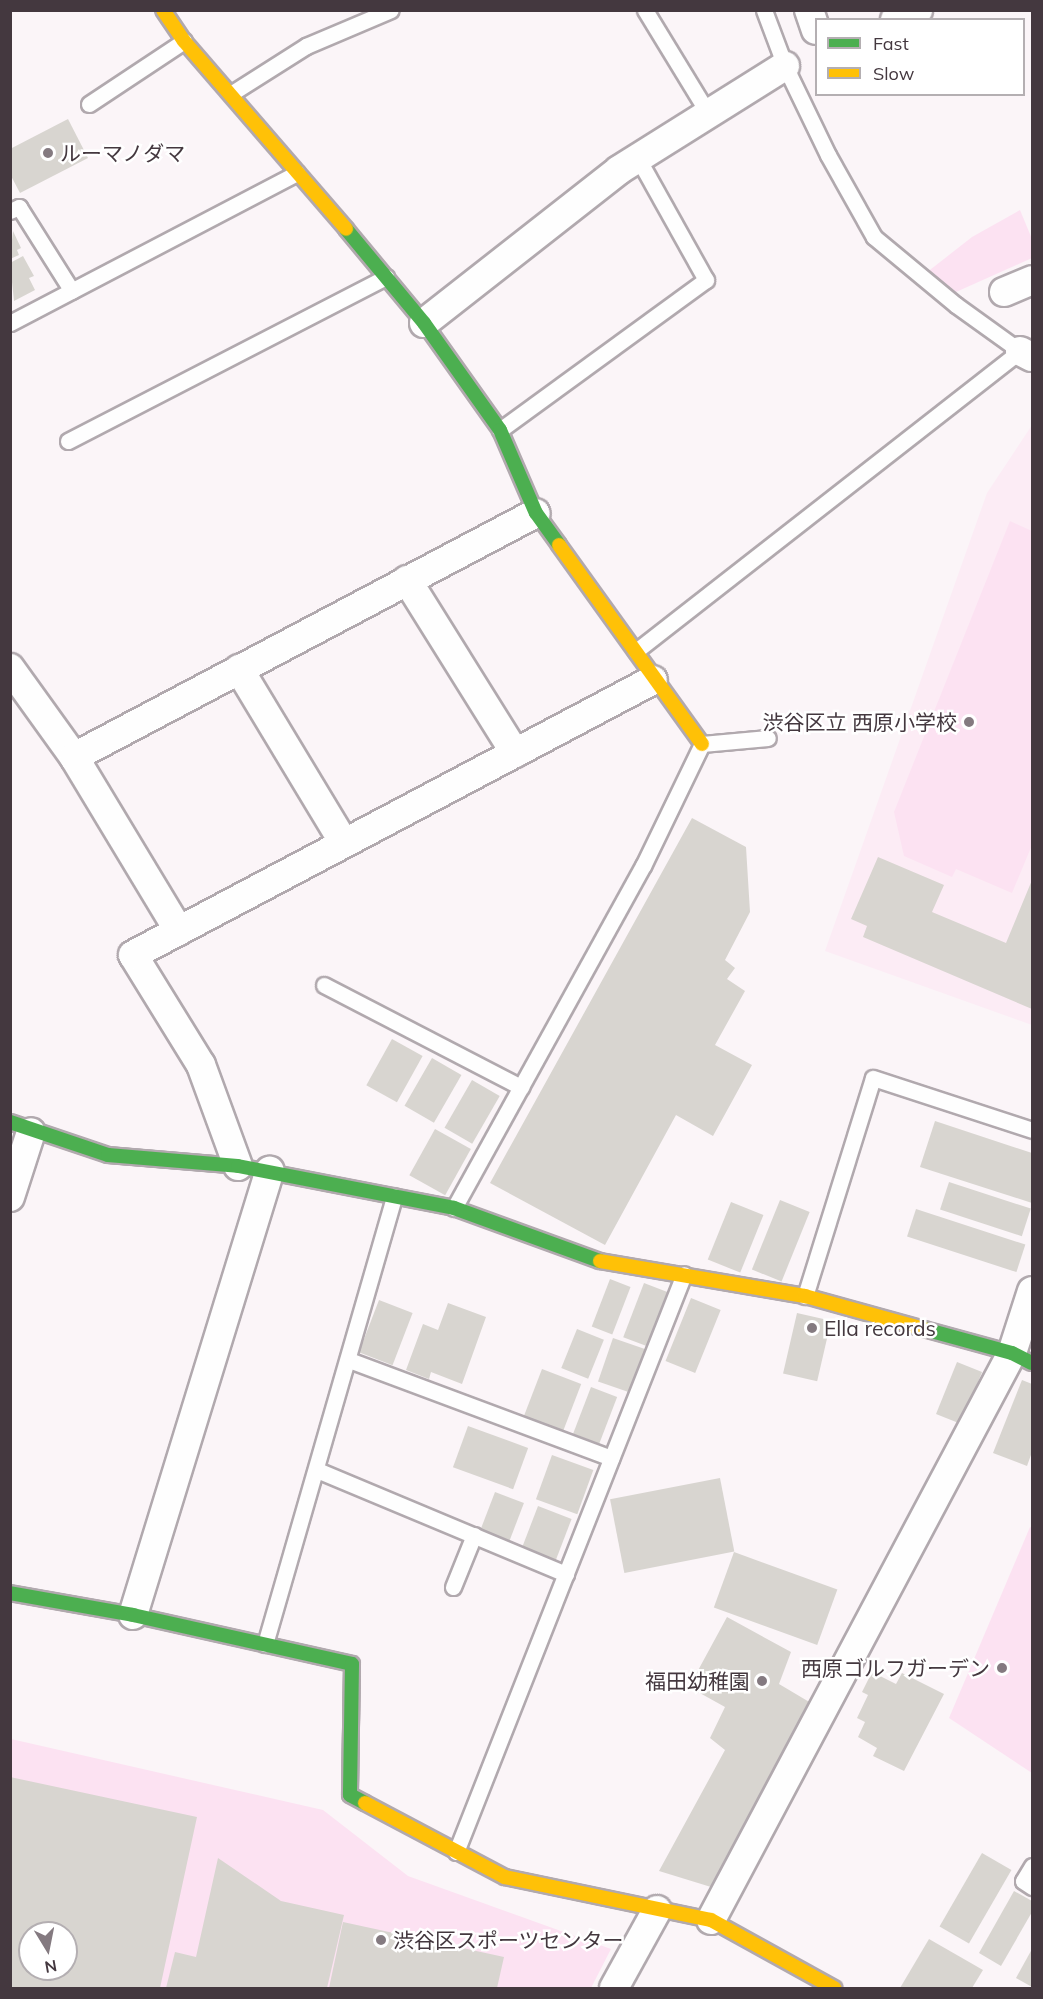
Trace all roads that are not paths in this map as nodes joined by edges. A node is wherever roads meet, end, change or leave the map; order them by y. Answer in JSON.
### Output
{"nodes":[{"id":1,"x":164,"y":10,"type":"edge"},
{"id":2,"x":391,"y":10,"type":"edge"},
{"id":3,"x":645,"y":10,"type":"edge"},
{"id":4,"x":764,"y":10,"type":"edge"},
{"id":5,"x":809,"y":10,"type":"edge"},
{"id":6,"x":918,"y":10,"type":"edge"},
{"id":7,"x":900,"y":18,"type":"edge"},
{"id":8,"x":815,"y":27,"type":"edge"},
{"id":9,"x":184,"y":41,"type":"junction"},
{"id":10,"x":785,"y":66,"type":"junction"},
{"id":11,"x":232,"y":93,"type":"junction"},
{"id":12,"x":89,"y":104,"type":"dead end"},
{"id":13,"x":709,"y":116,"type":"junction"},
{"id":14,"x":639,"y":160,"type":"junction"},
{"id":15,"x":297,"y":173,"type":"junction"},
{"id":16,"x":13,"y":204,"type":"edge"},
{"id":17,"x":386,"y":277,"type":"junction"},
{"id":18,"x":1032,"y":280,"type":"edge"},
{"id":19,"x":72,"y":291,"type":"junction"},
{"id":20,"x":1004,"y":292,"type":"dead end"},
{"id":21,"x":10,"y":323,"type":"edge"},
{"id":22,"x":424,"y":323,"type":"junction"},
{"id":23,"x":1026,"y":354,"type":"edge"},
{"id":24,"x":500,"y":430,"type":"junction"},
{"id":25,"x":68,"y":441,"type":"dead end"},
{"id":26,"x":536,"y":513,"type":"junction"},
{"id":27,"x":407,"y":580,"type":"junction"},
{"id":28,"x":636,"y":651,"type":"junction"},
{"id":29,"x":10,"y":668,"type":"edge"},
{"id":30,"x":239,"y":669,"type":"junction"},
{"id":31,"x":653,"y":680,"type":"junction"},
{"id":32,"x":768,"y":738,"type":"dead end"},
{"id":33,"x":702,"y":744,"type":"junction"},
{"id":34,"x":514,"y":753,"type":"junction"},
{"id":35,"x":74,"y":757,"type":"junction"},
{"id":36,"x":344,"y":843,"type":"junction"},
{"id":37,"x":179,"y":931,"type":"junction"},
{"id":38,"x":324,"y":985,"type":"dead end"},
{"id":39,"x":521,"y":1087,"type":"junction"},
{"id":40,"x":21,"y":1127,"type":"edge"},
{"id":41,"x":1032,"y":1130,"type":"edge"},
{"id":42,"x":238,"y":1166,"type":"junction"},
{"id":43,"x":270,"y":1171,"type":"junction"},
{"id":44,"x":394,"y":1196,"type":"junction"},
{"id":45,"x":10,"y":1197,"type":"edge"},
{"id":46,"x":453,"y":1208,"type":"junction"},
{"id":47,"x":684,"y":1274,"type":"junction"},
{"id":48,"x":1032,"y":1291,"type":"edge"},
{"id":49,"x":805,"y":1296,"type":"junction"},
{"id":50,"x":1022,"y":1358,"type":"edge"},
{"id":51,"x":349,"y":1360,"type":"junction"},
{"id":52,"x":611,"y":1458,"type":"junction"},
{"id":53,"x":317,"y":1470,"type":"junction"},
{"id":54,"x":474,"y":1535,"type":"junction"},
{"id":55,"x":566,"y":1574,"type":"junction"},
{"id":56,"x":453,"y":1587,"type":"dead end"},
{"id":57,"x":10,"y":1593,"type":"edge"},
{"id":58,"x":133,"y":1615,"type":"junction"},
{"id":59,"x":266,"y":1644,"type":"junction"},
{"id":60,"x":456,"y":1852,"type":"junction"},
{"id":61,"x":1032,"y":1866,"type":"edge"},
{"id":62,"x":1032,"y":1887,"type":"edge"},
{"id":63,"x":657,"y":1910,"type":"junction"},
{"id":64,"x":711,"y":1920,"type":"junction"},
{"id":65,"x":614,"y":1989,"type":"edge"},
{"id":66,"x":834,"y":1989,"type":"edge"}],
"edges":[{"from":1,"to":9,"type":"street"},
{"from":2,"to":11,"type":"lane"},
{"from":3,"to":13,"type":"lane"},
{"from":4,"to":10,"type":"lane"},
{"from":5,"to":8,"type":"street"},
{"from":6,"to":7,"type":"street"},
{"from":9,"to":11,"type":"street"},
{"from":9,"to":12,"type":"lane"},
{"from":10,"to":13,"type":"street"},
{"from":10,"to":23,"type":"lane"},
{"from":11,"to":15,"type":"street"},
{"from":13,"to":14,"type":"street"},
{"from":14,"to":22,"type":"street"},
{"from":14,"to":24,"type":"lane"},
{"from":15,"to":17,"type":"street"},
{"from":15,"to":19,"type":"lane"},
{"from":16,"to":19,"type":"lane"},
{"from":17,"to":22,"type":"street"},
{"from":17,"to":25,"type":"lane"},
{"from":18,"to":20,"type":"street"},
{"from":19,"to":21,"type":"lane"},
{"from":22,"to":24,"type":"street"},
{"from":23,"to":28,"type":"lane"},
{"from":24,"to":26,"type":"street"},
{"from":26,"to":27,"type":"street"},
{"from":26,"to":28,"type":"street"},
{"from":27,"to":30,"type":"street"},
{"from":27,"to":34,"type":"street"},
{"from":28,"to":31,"type":"street"},
{"from":29,"to":35,"type":"street"},
{"from":30,"to":35,"type":"street"},
{"from":30,"to":36,"type":"street"},
{"from":31,"to":33,"type":"street"},
{"from":31,"to":34,"type":"street"},
{"from":32,"to":33,"type":"lane"},
{"from":33,"to":39,"type":"lane"},
{"from":34,"to":36,"type":"street"},
{"from":35,"to":37,"type":"street"},
{"from":36,"to":37,"type":"street"},
{"from":37,"to":42,"type":"street"},
{"from":38,"to":39,"type":"lane"},
{"from":39,"to":46,"type":"lane"},
{"from":40,"to":42,"type":"street"},
{"from":40,"to":45,"type":"street"},
{"from":41,"to":49,"type":"lane"},
{"from":42,"to":43,"type":"street"},
{"from":43,"to":44,"type":"street"},
{"from":43,"to":58,"type":"street"},
{"from":44,"to":46,"type":"street"},
{"from":44,"to":51,"type":"lane"},
{"from":46,"to":47,"type":"street"},
{"from":47,"to":49,"type":"street"},
{"from":47,"to":52,"type":"lane"},
{"from":48,"to":50,"type":"street"},
{"from":49,"to":50,"type":"street"},
{"from":50,"to":64,"type":"street"},
{"from":51,"to":52,"type":"lane"},
{"from":51,"to":53,"type":"lane"},
{"from":52,"to":55,"type":"lane"},
{"from":53,"to":54,"type":"lane"},
{"from":53,"to":59,"type":"lane"},
{"from":54,"to":55,"type":"lane"},
{"from":54,"to":56,"type":"lane"},
{"from":55,"to":60,"type":"lane"},
{"from":57,"to":58,"type":"street"},
{"from":58,"to":59,"type":"street"},
{"from":59,"to":60,"type":"street"},
{"from":60,"to":63,"type":"street"},
{"from":61,"to":62,"type":"lane"},
{"from":63,"to":64,"type":"street"},
{"from":63,"to":65,"type":"street"},
{"from":64,"to":66,"type":"street"}]}
